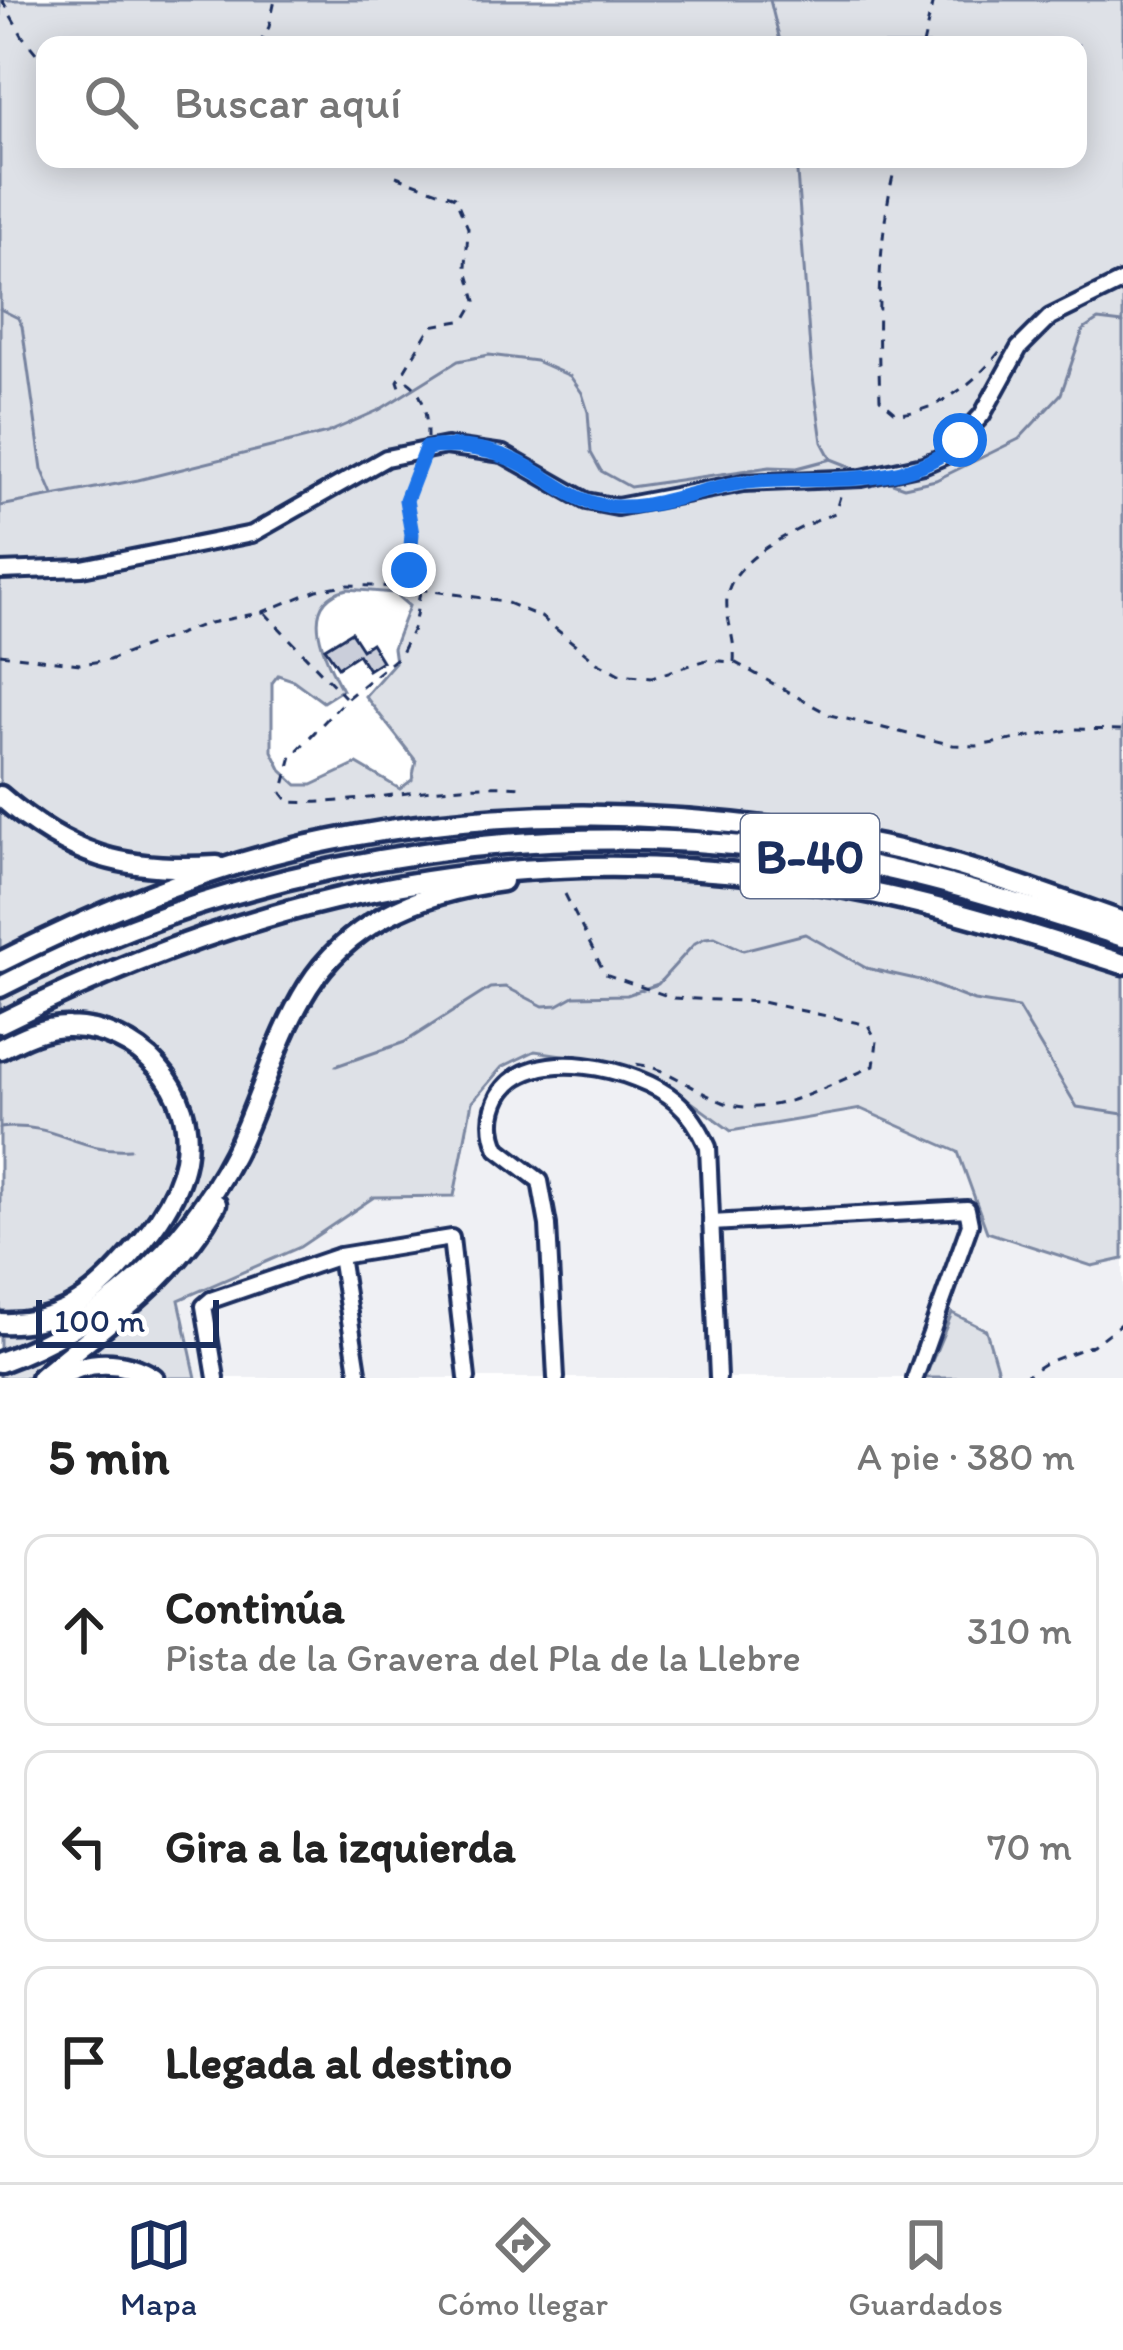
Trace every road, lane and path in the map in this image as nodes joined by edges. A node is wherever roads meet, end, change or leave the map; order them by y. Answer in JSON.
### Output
{"nodes":[{"id":1,"x":2,"y":0,"type":"edge"},
{"id":2,"x":275,"y":0,"type":"edge"},
{"id":3,"x":934,"y":0,"type":"edge"},
{"id":4,"x":264,"y":36,"type":"edge"},
{"id":5,"x":925,"y":36,"type":"edge"},
{"id":6,"x":36,"y":53,"type":"edge"},
{"id":7,"x":895,"y":168,"type":"edge"},
{"id":8,"x":397,"y":176,"type":"dead end"},
{"id":9,"x":1123,"y":281,"type":"edge"},
{"id":10,"x":1036,"y":332,"type":"junction"},
{"id":11,"x":426,"y":448,"type":"junction"},
{"id":12,"x":842,"y":479,"type":"junction"},
{"id":13,"x":0,"y":571,"type":"edge"},
{"id":14,"x":404,"y":587,"type":"junction"},
{"id":15,"x":420,"y":590,"type":"junction"},
{"id":16,"x":263,"y":612,"type":"junction"},
{"id":17,"x":0,"y":654,"type":"edge"},
{"id":18,"x":734,"y":662,"type":"junction"},
{"id":19,"x":346,"y":699,"type":"junction"},
{"id":20,"x":1123,"y":730,"type":"edge"},
{"id":21,"x":522,"y":788,"type":"dead end"},
{"id":22,"x":0,"y":796,"type":"edge"},
{"id":23,"x":240,"y":864,"type":"junction"},
{"id":24,"x":590,"y":868,"type":"junction"},
{"id":25,"x":565,"y":894,"type":"dead end"},
{"id":26,"x":1123,"y":922,"type":"edge"},
{"id":27,"x":1123,"y":938,"type":"edge"},
{"id":28,"x":0,"y":962,"type":"edge"},
{"id":29,"x":1123,"y":964,"type":"edge"},
{"id":30,"x":0,"y":987,"type":"edge"},
{"id":31,"x":0,"y":1023,"type":"edge"},
{"id":32,"x":0,"y":1048,"type":"edge"},
{"id":33,"x":635,"y":1077,"type":"junction"},
{"id":34,"x":233,"y":1155,"type":"junction"},
{"id":35,"x":711,"y":1223,"type":"junction"},
{"id":36,"x":340,"y":1256,"type":"junction"},
{"id":37,"x":1123,"y":1322,"type":"edge"},
{"id":38,"x":0,"y":1323,"type":"edge"},
{"id":39,"x":0,"y":1362,"type":"edge"},
{"id":40,"x":41,"y":1378,"type":"edge"},
{"id":41,"x":56,"y":1378,"type":"edge"},
{"id":42,"x":153,"y":1378,"type":"edge"},
{"id":43,"x":216,"y":1378,"type":"edge"},
{"id":44,"x":359,"y":1378,"type":"edge"},
{"id":45,"x":467,"y":1378,"type":"edge"},
{"id":46,"x":556,"y":1378,"type":"edge"},
{"id":47,"x":718,"y":1378,"type":"edge"},
{"id":48,"x":915,"y":1378,"type":"edge"},
{"id":49,"x":1022,"y":1378,"type":"edge"}],
"edges":[{"from":1,"to":6,"type":"path"},
{"from":2,"to":4,"type":"path"},
{"from":3,"to":5,"type":"path"},
{"from":7,"to":10,"type":"path"},
{"from":8,"to":11,"type":"path"},
{"from":9,"to":10,"type":"street"},
{"from":10,"to":12,"type":"street"},
{"from":11,"to":12,"type":"street"},
{"from":11,"to":13,"type":"street"},
{"from":11,"to":14,"type":"path"},
{"from":12,"to":18,"type":"path"},
{"from":14,"to":15,"type":"path"},
{"from":14,"to":16,"type":"path"},
{"from":15,"to":18,"type":"path"},
{"from":15,"to":19,"type":"path"},
{"from":16,"to":17,"type":"path"},
{"from":16,"to":19,"type":"path"},
{"from":18,"to":20,"type":"path"},
{"from":19,"to":21,"type":"path"},
{"from":22,"to":23,"type":"highway"},
{"from":23,"to":26,"type":"highway"},
{"from":23,"to":28,"type":"highway"},
{"from":24,"to":29,"type":"highway","number":"B-40"},
{"from":24,"to":31,"type":"highway","number":"B-40"},
{"from":24,"to":34,"type":"highway"},
{"from":25,"to":33,"type":"path"},
{"from":27,"to":30,"type":"highway","number":"B-40"},
{"from":32,"to":38,"type":"highway"},
{"from":33,"to":35,"type":"street"},
{"from":33,"to":46,"type":"street"},
{"from":34,"to":39,"type":"highway"},
{"from":34,"to":40,"type":"highway"},
{"from":35,"to":47,"type":"street"},
{"from":35,"to":48,"type":"street"},
{"from":36,"to":43,"type":"street"},
{"from":36,"to":44,"type":"street"},
{"from":36,"to":45,"type":"street"},
{"from":37,"to":49,"type":"path"},
{"from":41,"to":42,"type":"highway"}]}
